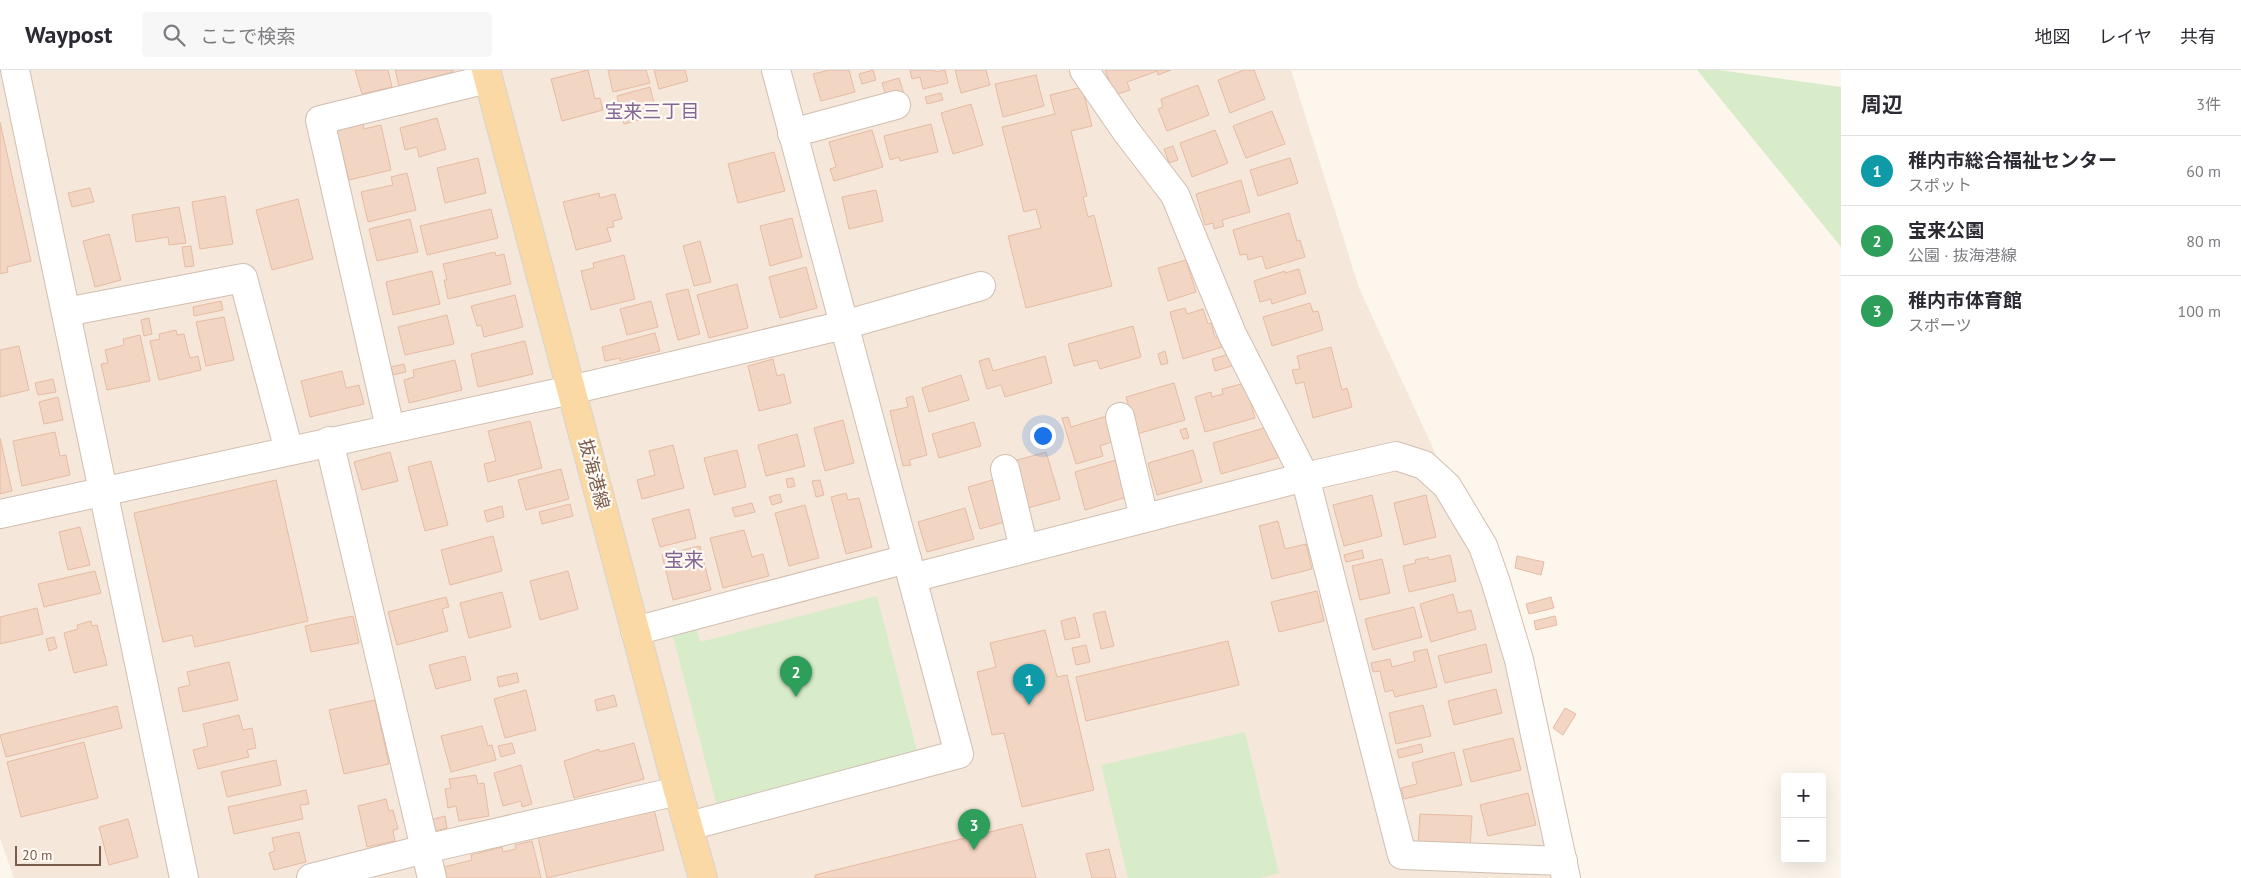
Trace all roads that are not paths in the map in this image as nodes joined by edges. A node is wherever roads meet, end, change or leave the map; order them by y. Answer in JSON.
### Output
{"nodes":[{"id":1,"x":15,"y":70,"type":"edge"},
{"id":2,"x":776,"y":70,"type":"edge"},
{"id":3,"x":1084,"y":70,"type":"edge"},
{"id":4,"x":487,"y":75,"type":"edge"},
{"id":5,"x":896,"y":105,"type":"dead end"},
{"id":6,"x":792,"y":133,"type":"junction"},
{"id":7,"x":981,"y":286,"type":"dead end"},
{"id":8,"x":66,"y":312,"type":"junction"},
{"id":9,"x":844,"y":324,"type":"junction"},
{"id":10,"x":571,"y":390,"type":"junction"},
{"id":11,"x":1120,"y":417,"type":"dead end"},
{"id":12,"x":390,"y":428,"type":"junction"},
{"id":13,"x":329,"y":441,"type":"junction"},
{"id":14,"x":289,"y":451,"type":"junction"},
{"id":15,"x":1005,"y":469,"type":"dead end"},
{"id":16,"x":1305,"y":477,"type":"junction"},
{"id":17,"x":103,"y":492,"type":"junction"},
{"id":18,"x":0,"y":514,"type":"edge"},
{"id":19,"x":1144,"y":518,"type":"junction"},
{"id":20,"x":1024,"y":549,"type":"junction"},
{"id":21,"x":909,"y":569,"type":"junction"},
{"id":22,"x":636,"y":631,"type":"junction"},
{"id":23,"x":678,"y":791,"type":"junction"},
{"id":24,"x":689,"y":826,"type":"junction"},
{"id":25,"x":425,"y":849,"type":"junction"},
{"id":26,"x":1565,"y":870,"type":"edge"},
{"id":27,"x":184,"y":878,"type":"edge"},
{"id":28,"x":311,"y":878,"type":"edge"},
{"id":29,"x":432,"y":878,"type":"edge"},
{"id":30,"x":703,"y":878,"type":"edge"}],
"edges":[{"from":1,"to":8,"type":"street"},
{"from":2,"to":6,"type":"street"},
{"from":3,"to":16,"type":"street"},
{"from":4,"to":10,"type":"main road","name":"抜海港線"},
{"from":4,"to":12,"type":"street"},
{"from":5,"to":6,"type":"street"},
{"from":6,"to":9,"type":"street"},
{"from":7,"to":9,"type":"street"},
{"from":8,"to":14,"type":"street"},
{"from":8,"to":17,"type":"street"},
{"from":9,"to":10,"type":"street"},
{"from":9,"to":21,"type":"street"},
{"from":10,"to":12,"type":"street"},
{"from":10,"to":22,"type":"main road","name":"抜海港線"},
{"from":11,"to":19,"type":"street"},
{"from":12,"to":13,"type":"street"},
{"from":13,"to":14,"type":"street"},
{"from":13,"to":25,"type":"street"},
{"from":14,"to":17,"type":"street"},
{"from":15,"to":20,"type":"street"},
{"from":16,"to":19,"type":"street"},
{"from":16,"to":26,"type":"street"},
{"from":16,"to":26,"type":"street"},
{"from":17,"to":18,"type":"street"},
{"from":17,"to":27,"type":"street"},
{"from":19,"to":20,"type":"street"},
{"from":20,"to":21,"type":"street"},
{"from":21,"to":22,"type":"street"},
{"from":21,"to":24,"type":"street"},
{"from":22,"to":23,"type":"main road","name":"抜海港線"},
{"from":23,"to":24,"type":"main road","name":"抜海港線"},
{"from":23,"to":25,"type":"street"},
{"from":24,"to":30,"type":"main road","name":"抜海港線"},
{"from":25,"to":28,"type":"street"},
{"from":25,"to":29,"type":"street"}]}
